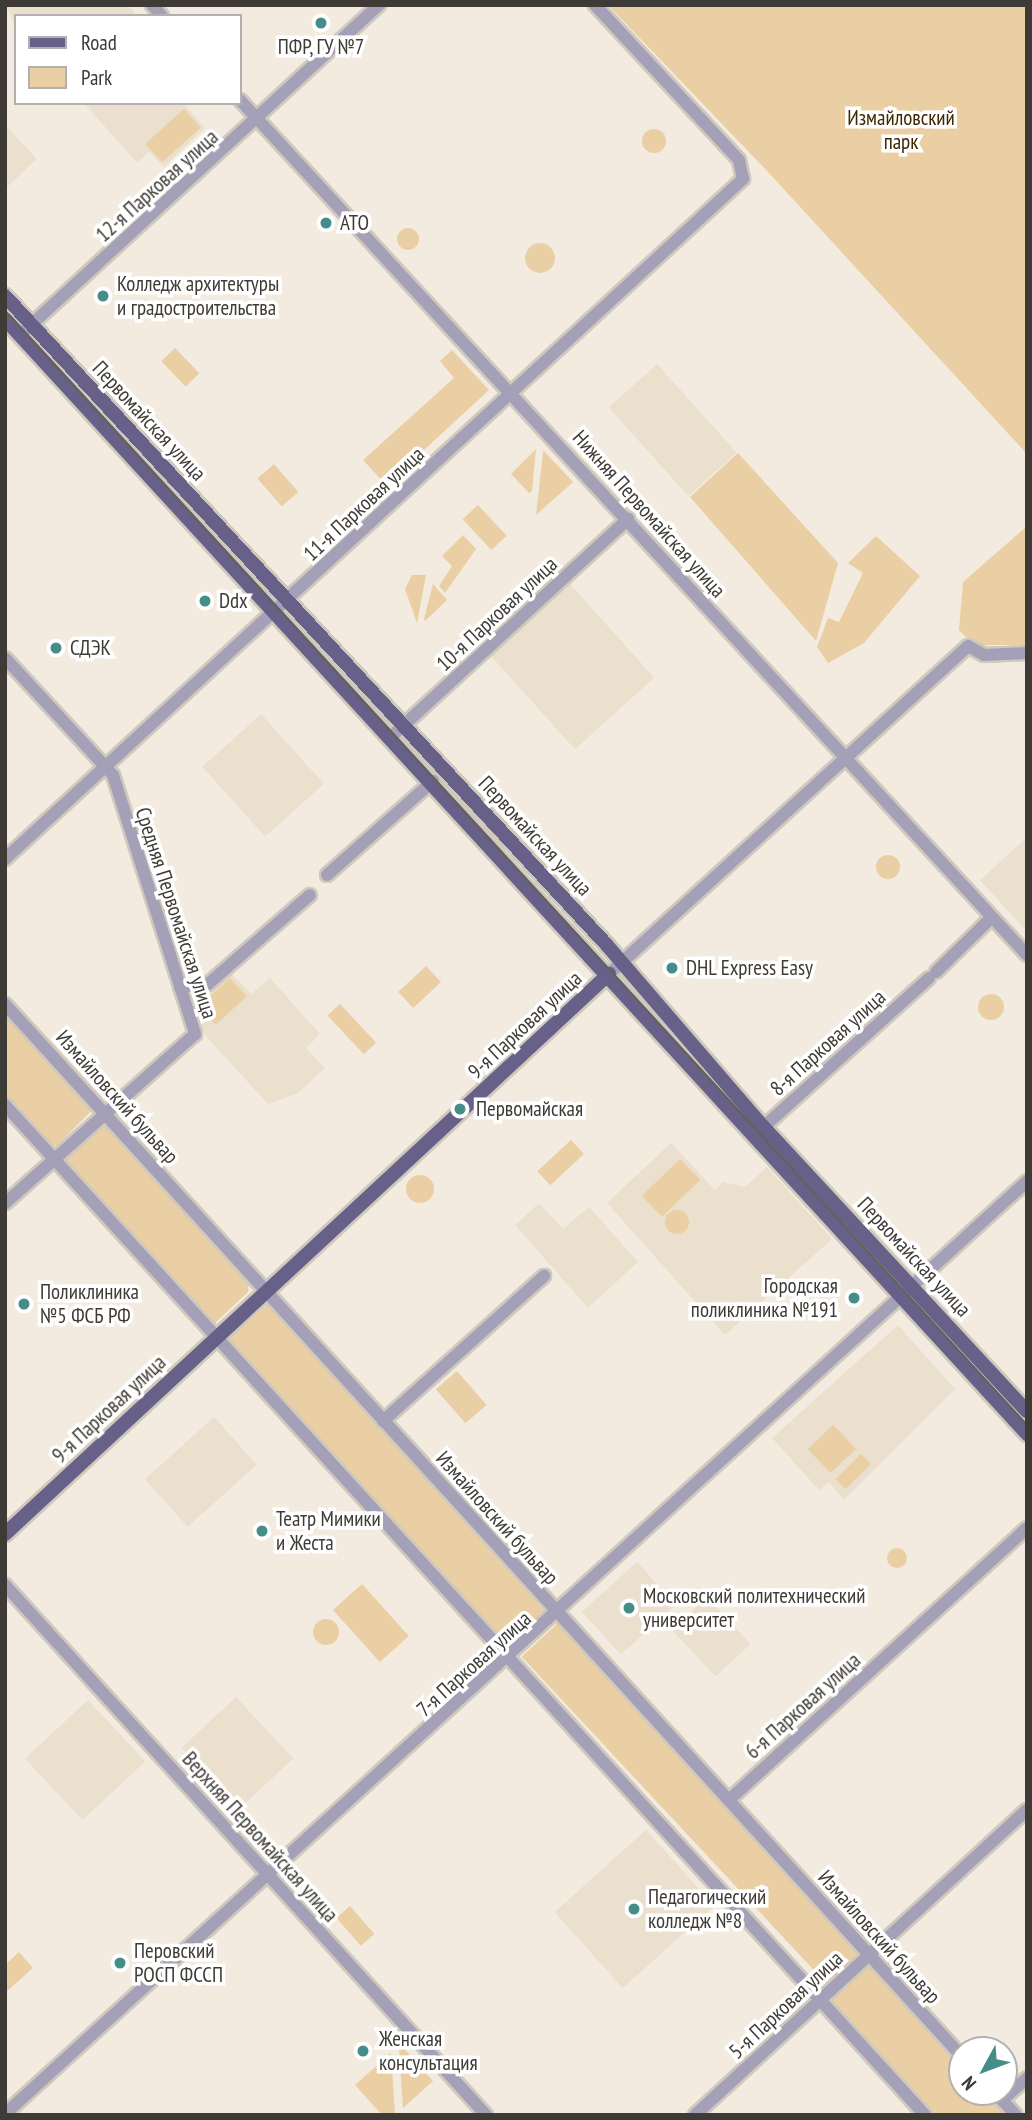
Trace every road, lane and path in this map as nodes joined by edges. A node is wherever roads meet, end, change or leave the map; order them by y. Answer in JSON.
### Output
{"nodes":[{"id":1,"x":379,"y":5,"type":"edge"},
{"id":2,"x":595,"y":5,"type":"edge"},
{"id":3,"x":242,"y":102,"type":"edge"},
{"id":4,"x":258,"y":120,"type":"junction"},
{"id":5,"x":5,"y":296,"type":"edge"},
{"id":6,"x":5,"y":319,"type":"edge"},
{"id":7,"x":26,"y":330,"type":"junction"},
{"id":8,"x":512,"y":394,"type":"junction"},
{"id":9,"x":628,"y":519,"type":"junction"},
{"id":10,"x":289,"y":599,"type":"junction"},
{"id":11,"x":275,"y":612,"type":"junction"},
{"id":12,"x":1027,"y":653,"type":"edge"},
{"id":13,"x":5,"y":658,"type":"edge"},
{"id":14,"x":404,"y":726,"type":"junction"},
{"id":15,"x":392,"y":736,"type":"junction"},
{"id":16,"x":844,"y":760,"type":"junction"},
{"id":17,"x":105,"y":767,"type":"junction"},
{"id":18,"x":433,"y":781,"type":"junction"},
{"id":19,"x":5,"y":859,"type":"edge"},
{"id":20,"x":327,"y":875,"type":"dead end"},
{"id":21,"x":310,"y":895,"type":"dead end"},
{"id":22,"x":992,"y":918,"type":"junction"},
{"id":23,"x":1027,"y":955,"type":"edge"},
{"id":24,"x":622,"y":961,"type":"junction"},
{"id":25,"x":609,"y":974,"type":"junction"},
{"id":26,"x":180,"y":987,"type":"junction"},
{"id":27,"x":5,"y":1004,"type":"edge"},
{"id":28,"x":5,"y":1105,"type":"edge"},
{"id":29,"x":103,"y":1112,"type":"junction"},
{"id":30,"x":764,"y":1127,"type":"junction"},
{"id":31,"x":752,"y":1138,"type":"junction"},
{"id":32,"x":53,"y":1158,"type":"junction"},
{"id":33,"x":1027,"y":1181,"type":"edge"},
{"id":34,"x":5,"y":1203,"type":"edge"},
{"id":35,"x":544,"y":1276,"type":"dead end"},
{"id":36,"x":912,"y":1286,"type":"junction"},
{"id":37,"x":266,"y":1293,"type":"junction"},
{"id":38,"x":900,"y":1297,"type":"junction"},
{"id":39,"x":216,"y":1339,"type":"junction"},
{"id":40,"x":1027,"y":1411,"type":"edge"},
{"id":41,"x":383,"y":1421,"type":"junction"},
{"id":42,"x":1027,"y":1434,"type":"edge"},
{"id":43,"x":1027,"y":1528,"type":"edge"},
{"id":44,"x":5,"y":1534,"type":"edge"},
{"id":45,"x":5,"y":1585,"type":"edge"},
{"id":46,"x":559,"y":1613,"type":"junction"},
{"id":47,"x":510,"y":1659,"type":"junction"},
{"id":48,"x":729,"y":1800,"type":"junction"},
{"id":49,"x":1027,"y":1810,"type":"edge"},
{"id":50,"x":270,"y":1877,"type":"junction"},
{"id":51,"x":869,"y":1954,"type":"junction"},
{"id":52,"x":820,"y":1999,"type":"junction"},
{"id":53,"x":948,"y":2041,"type":"edge"},
{"id":54,"x":5,"y":2114,"type":"edge"},
{"id":55,"x":486,"y":2115,"type":"edge"},
{"id":56,"x":695,"y":2115,"type":"edge"},
{"id":57,"x":925,"y":2115,"type":"edge"}],
"edges":[{"from":1,"to":4,"type":"street","name":"12-я Парковая улица"},
{"from":2,"to":8,"type":"street","name":"11-я Парковая улица"},
{"from":3,"to":4,"type":"street","name":"Нижняя Первомайская улица"},
{"from":4,"to":7,"type":"street","name":"12-я Парковая улица"},
{"from":4,"to":8,"type":"street","name":"Нижняя Первомайская улица"},
{"from":5,"to":7,"type":"main road","name":"Первомайская улица"},
{"from":6,"to":7,"type":"main road","name":"Первомайская улица"},
{"from":7,"to":10,"type":"main road","name":"Первомайская улица"},
{"from":7,"to":11,"type":"main road","name":"Первомайская улица"},
{"from":8,"to":9,"type":"street","name":"Нижняя Первомайская улица"},
{"from":8,"to":10,"type":"street","name":"11-я Парковая улица"},
{"from":9,"to":14,"type":"street","name":"10-я Парковая улица"},
{"from":9,"to":16,"type":"street","name":"Нижняя Первомайская улица"},
{"from":10,"to":11,"type":"street","name":"11-я Парковая улица"},
{"from":10,"to":14,"type":"main road","name":"Первомайская улица"},
{"from":11,"to":15,"type":"main road","name":"Первомайская улица"},
{"from":11,"to":17,"type":"street","name":"11-я Парковая улица"},
{"from":12,"to":16,"type":"street","name":"9-я Парковая улица"},
{"from":13,"to":17,"type":"street","name":"Средняя Первомайская улица"},
{"from":14,"to":15,"type":"street","name":"10-я Парковая улица"},
{"from":14,"to":24,"type":"main road","name":"Первомайская улица"},
{"from":15,"to":18,"type":"main road","name":"Первомайская улица"},
{"from":16,"to":22,"type":"street","name":"Нижняя Первомайская улица"},
{"from":16,"to":24,"type":"street","name":"9-я Парковая улица"},
{"from":17,"to":19,"type":"street","name":"11-я Парковая улица"},
{"from":17,"to":26,"type":"street","name":"Средняя Первомайская улица"},
{"from":18,"to":20,"type":"street"},
{"from":18,"to":25,"type":"main road","name":"Первомайская улица"},
{"from":21,"to":26,"type":"street"},
{"from":22,"to":23,"type":"street","name":"Нижняя Первомайская улица"},
{"from":22,"to":30,"type":"street","name":"8-я Парковая улица"},
{"from":24,"to":25,"type":"street","name":"9-я Парковая улица"},
{"from":24,"to":30,"type":"main road","name":"Первомайская улица"},
{"from":25,"to":31,"type":"main road","name":"Первомайская улица"},
{"from":25,"to":37,"type":"main road","name":"9-я Парковая улица"},
{"from":26,"to":29,"type":"street","name":"Средняя Первомайская улица"},
{"from":27,"to":29,"type":"street","name":"Измайловский бульвар"},
{"from":28,"to":32,"type":"street"},
{"from":29,"to":32,"type":"street","name":"Средняя Первомайская улица"},
{"from":29,"to":37,"type":"street","name":"Измайловский бульвар"},
{"from":30,"to":31,"type":"street","name":"8-я Парковая улица"},
{"from":30,"to":36,"type":"main road","name":"Первомайская улица"},
{"from":31,"to":38,"type":"main road","name":"Первомайская улица"},
{"from":32,"to":34,"type":"street"},
{"from":32,"to":39,"type":"street"},
{"from":33,"to":36,"type":"street","name":"7-я Парковая улица"},
{"from":35,"to":41,"type":"street"},
{"from":36,"to":38,"type":"street","name":"7-я Парковая улица"},
{"from":36,"to":40,"type":"main road","name":"Первомайская улица"},
{"from":37,"to":39,"type":"main road","name":"9-я Парковая улица"},
{"from":37,"to":41,"type":"street","name":"Измайловский бульвар"},
{"from":38,"to":42,"type":"main road","name":"Первомайская улица"},
{"from":38,"to":46,"type":"street","name":"7-я Парковая улица"},
{"from":39,"to":44,"type":"main road","name":"9-я Парковая улица"},
{"from":39,"to":47,"type":"street"},
{"from":41,"to":46,"type":"street","name":"Измайловский бульвар"},
{"from":43,"to":48,"type":"street","name":"6-я Парковая улица"},
{"from":45,"to":50,"type":"street","name":"Верхняя Первомайская улица"},
{"from":46,"to":47,"type":"street","name":"7-я Парковая улица"},
{"from":46,"to":48,"type":"street","name":"Измайловский бульвар"},
{"from":47,"to":50,"type":"street","name":"7-я Парковая улица"},
{"from":47,"to":52,"type":"street"},
{"from":48,"to":51,"type":"street","name":"Измайловский бульвар"},
{"from":49,"to":51,"type":"street","name":"5-я Парковая улица"},
{"from":50,"to":54,"type":"street","name":"7-я Парковая улица"},
{"from":50,"to":55,"type":"street","name":"Верхняя Первомайская улица"},
{"from":51,"to":52,"type":"street","name":"5-я Парковая улица"},
{"from":51,"to":53,"type":"street","name":"Измайловский бульвар"},
{"from":52,"to":56,"type":"street","name":"5-я Парковая улица"},
{"from":52,"to":57,"type":"street"}]}
